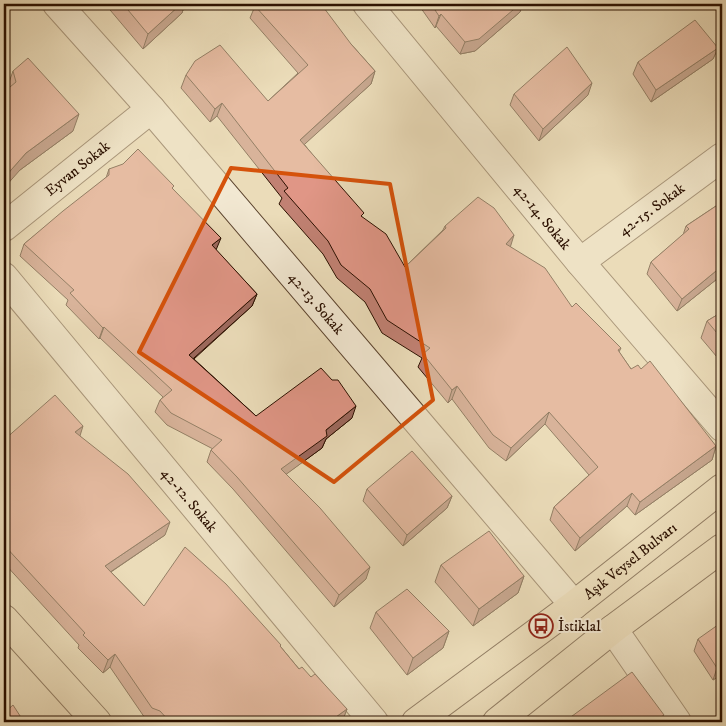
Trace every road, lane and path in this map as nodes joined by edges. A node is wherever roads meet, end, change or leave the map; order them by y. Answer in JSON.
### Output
{"nodes":[{"id":1,"x":57,"y":4,"type":"edge"},
{"id":2,"x":367,"y":4,"type":"edge"},
{"id":3,"x":151,"y":109,"type":"junction"},
{"id":4,"x":722,"y":157,"type":"edge"},
{"id":5,"x":4,"y":227,"type":"edge"},
{"id":6,"x":580,"y":262,"type":"junction"},
{"id":7,"x":4,"y":277,"type":"edge"},
{"id":8,"x":722,"y":427,"type":"edge"},
{"id":9,"x":722,"y":488,"type":"edge"},
{"id":10,"x":722,"y":548,"type":"edge"},
{"id":11,"x":574,"y":605,"type":"junction"},
{"id":12,"x":4,"y":619,"type":"edge"},
{"id":13,"x":613,"y":629,"type":"junction"},
{"id":14,"x":72,"y":694,"type":"junction"},
{"id":15,"x":81,"y":722,"type":"edge"},
{"id":16,"x":97,"y":722,"type":"edge"},
{"id":17,"x":374,"y":722,"type":"edge"},
{"id":18,"x":416,"y":722,"type":"edge"},
{"id":19,"x":497,"y":722,"type":"edge"},
{"id":20,"x":677,"y":722,"type":"edge"}],
"edges":[{"from":1,"to":3,"type":"street","name":"42-13. Sokak"},
{"from":2,"to":6,"type":"street","name":"42-14. Sokak"},
{"from":3,"to":5,"type":"street","name":"Eyvan Sokak"},
{"from":3,"to":11,"type":"street","name":"42-13. Sokak"},
{"from":4,"to":6,"type":"street","name":"42-15. Sokak"},
{"from":6,"to":8,"type":"street","name":"42-14. Sokak"},
{"from":7,"to":17,"type":"street","name":"42-12. Sokak"},
{"from":9,"to":11,"type":"main road","name":"Aşık Veysel Bulvarı"},
{"from":10,"to":13,"type":"main road"},
{"from":11,"to":18,"type":"main road","name":"Aşık Veysel Bulvarı"},
{"from":12,"to":14,"type":"main road"},
{"from":13,"to":19,"type":"main road"},
{"from":13,"to":20,"type":"street"},
{"from":14,"to":15,"type":"main road"},
{"from":14,"to":16,"type":"main road"}]}
